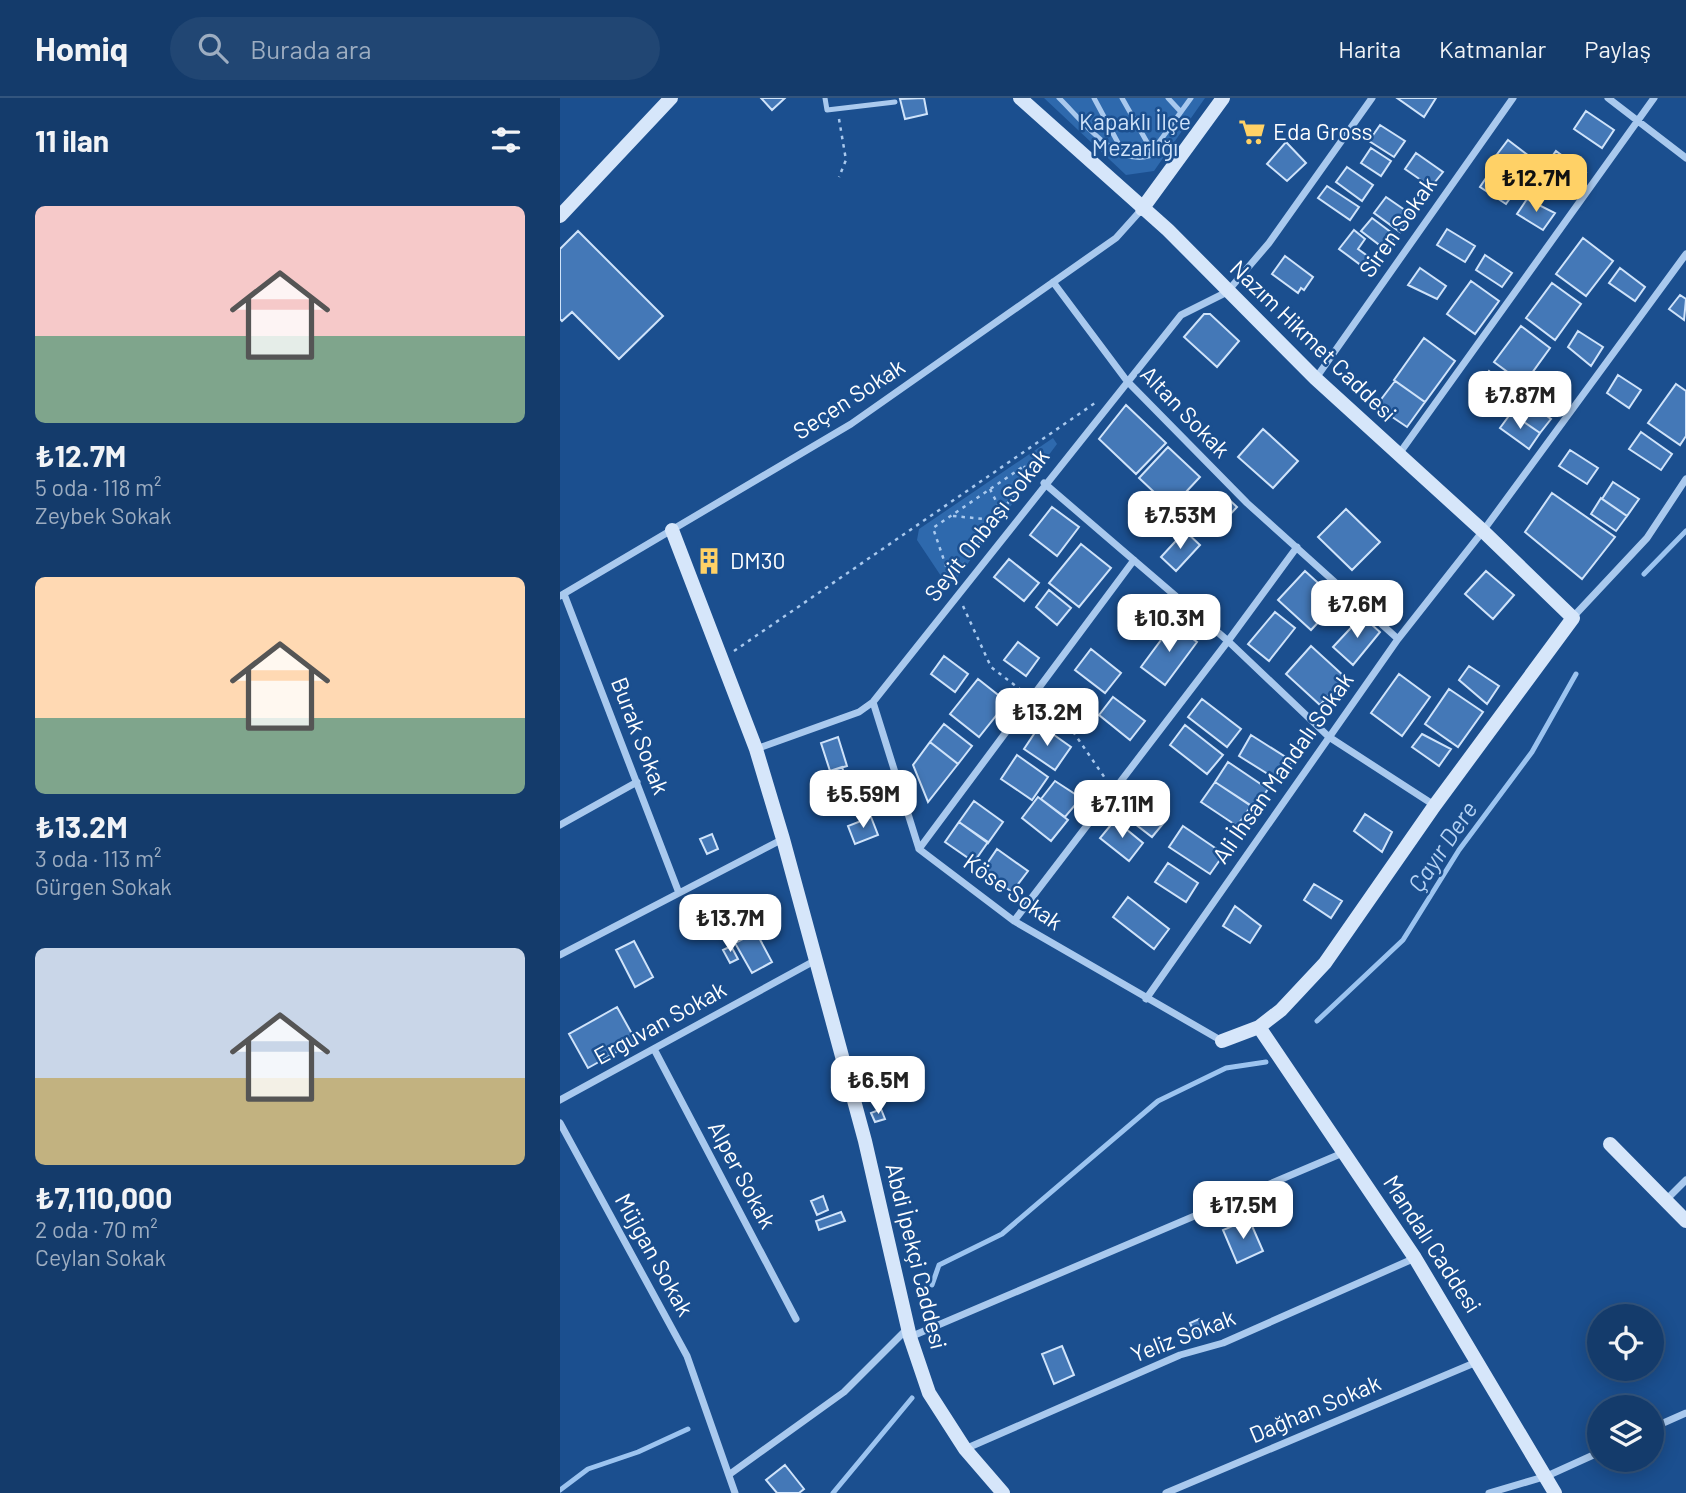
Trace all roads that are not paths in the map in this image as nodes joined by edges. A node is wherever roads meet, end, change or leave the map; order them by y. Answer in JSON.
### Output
{"nodes":[{"id":1,"x":671,"y":98,"type":"edge"},
{"id":2,"x":825,"y":98,"type":"edge"},
{"id":3,"x":1020,"y":98,"type":"edge"},
{"id":4,"x":1059,"y":98,"type":"edge"},
{"id":5,"x":1066,"y":98,"type":"edge"},
{"id":6,"x":1094,"y":98,"type":"edge"},
{"id":7,"x":1122,"y":98,"type":"edge"},
{"id":8,"x":1168,"y":98,"type":"edge"},
{"id":9,"x":1223,"y":98,"type":"edge"},
{"id":10,"x":1372,"y":98,"type":"edge"},
{"id":11,"x":1513,"y":98,"type":"edge"},
{"id":12,"x":1608,"y":98,"type":"edge"},
{"id":13,"x":1654,"y":98,"type":"edge"},
{"id":14,"x":1190,"y":99,"type":"edge"},
{"id":15,"x":895,"y":102,"type":"dead end"},
{"id":16,"x":1181,"y":112,"type":"junction"},
{"id":17,"x":1074,"y":113,"type":"junction"},
{"id":18,"x":1637,"y":123,"type":"junction"},
{"id":19,"x":1152,"y":151,"type":"junction"},
{"id":20,"x":1125,"y":155,"type":"junction"},
{"id":21,"x":1686,"y":158,"type":"edge"},
{"id":22,"x":1142,"y":209,"type":"junction"},
{"id":23,"x":560,"y":216,"type":"edge"},
{"id":24,"x":1686,"y":254,"type":"edge"},
{"id":25,"x":1053,"y":282,"type":"junction"},
{"id":26,"x":1227,"y":292,"type":"junction"},
{"id":27,"x":1315,"y":378,"type":"junction"},
{"id":28,"x":1127,"y":381,"type":"junction"},
{"id":29,"x":1399,"y":454,"type":"junction"},
{"id":30,"x":1686,"y":479,"type":"edge"},
{"id":31,"x":1044,"y":483,"type":"junction"},
{"id":32,"x":671,"y":530,"type":"junction"},
{"id":33,"x":1483,"y":531,"type":"junction"},
{"id":34,"x":1297,"y":547,"type":"junction"},
{"id":35,"x":1134,"y":560,"type":"junction"},
{"id":36,"x":562,"y":595,"type":"edge"},
{"id":37,"x":1573,"y":618,"type":"junction"},
{"id":38,"x":1398,"y":639,"type":"junction"},
{"id":39,"x":1228,"y":642,"type":"junction"},
{"id":40,"x":873,"y":702,"type":"junction"},
{"id":41,"x":1329,"y":737,"type":"junction"},
{"id":42,"x":756,"y":750,"type":"junction"},
{"id":43,"x":637,"y":782,"type":"junction"},
{"id":44,"x":1435,"y":805,"type":"junction"},
{"id":45,"x":560,"y":825,"type":"edge"},
{"id":46,"x":783,"y":839,"type":"junction"},
{"id":47,"x":919,"y":849,"type":"junction"},
{"id":48,"x":679,"y":893,"type":"junction"},
{"id":49,"x":1014,"y":921,"type":"junction"},
{"id":50,"x":560,"y":955,"type":"edge"},
{"id":51,"x":816,"y":960,"type":"junction"},
{"id":52,"x":1146,"y":999,"type":"junction"},
{"id":53,"x":1259,"y":1027,"type":"junction"},
{"id":54,"x":1222,"y":1041,"type":"joint"},
{"id":55,"x":654,"y":1049,"type":"junction"},
{"id":56,"x":560,"y":1100,"type":"edge"},
{"id":57,"x":560,"y":1123,"type":"edge"},
{"id":58,"x":1611,"y":1144,"type":"dead end"},
{"id":59,"x":1345,"y":1152,"type":"junction"},
{"id":60,"x":1686,"y":1180,"type":"edge"},
{"id":61,"x":1666,"y":1200,"type":"junction"},
{"id":62,"x":1686,"y":1221,"type":"edge"},
{"id":63,"x":1415,"y":1258,"type":"junction"},
{"id":64,"x":796,"y":1319,"type":"dead end"},
{"id":65,"x":909,"y":1332,"type":"junction"},
{"id":66,"x":1479,"y":1361,"type":"junction"},
{"id":67,"x":1686,"y":1413,"type":"edge"},
{"id":68,"x":1664,"y":1423,"type":"edge"},
{"id":69,"x":965,"y":1449,"type":"junction"},
{"id":70,"x":1587,"y":1458,"type":"edge"},
{"id":71,"x":730,"y":1474,"type":"junction"},
{"id":72,"x":1547,"y":1476,"type":"junction"},
{"id":73,"x":735,"y":1493,"type":"edge"},
{"id":74,"x":1003,"y":1493,"type":"edge"},
{"id":75,"x":1166,"y":1493,"type":"edge"},
{"id":76,"x":1489,"y":1493,"type":"edge"},
{"id":77,"x":1555,"y":1493,"type":"edge"}],
"edges":[{"from":1,"to":23,"type":"street"},
{"from":2,"to":15,"type":"lane"},
{"from":3,"to":22,"type":"street","name":"Nazım Hikmet Caddesi"},
{"from":4,"to":17,"type":"lane"},
{"from":5,"to":17,"type":"lane"},
{"from":6,"to":20,"type":"lane"},
{"from":7,"to":19,"type":"lane"},
{"from":8,"to":16,"type":"lane"},
{"from":9,"to":22,"type":"street"},
{"from":10,"to":26,"type":"street"},
{"from":11,"to":27,"type":"street","name":"Siren Sokak"},
{"from":12,"to":18,"type":"street"},
{"from":13,"to":18,"type":"street"},
{"from":14,"to":16,"type":"lane"},
{"from":16,"to":19,"type":"lane"},
{"from":17,"to":20,"type":"lane"},
{"from":18,"to":21,"type":"street"},
{"from":18,"to":29,"type":"street"},
{"from":19,"to":20,"type":"lane"},
{"from":22,"to":25,"type":"street","name":"Seçen Sokak"},
{"from":22,"to":26,"type":"street","name":"Nazım Hikmet Caddesi"},
{"from":24,"to":33,"type":"street","name":"Ali İhsan Mandalı Sokak"},
{"from":25,"to":28,"type":"street","name":"Altan Sokak"},
{"from":25,"to":32,"type":"street","name":"Seçen Sokak"},
{"from":26,"to":27,"type":"street","name":"Nazım Hikmet Caddesi"},
{"from":26,"to":28,"type":"street","name":"Seyit Onbaşı Sokak"},
{"from":27,"to":29,"type":"street","name":"Nazım Hikmet Caddesi"},
{"from":28,"to":31,"type":"street","name":"Seyit Onbaşı Sokak"},
{"from":28,"to":34,"type":"street","name":"Altan Sokak"},
{"from":29,"to":33,"type":"street","name":"Nazım Hikmet Caddesi"},
{"from":30,"to":37,"type":"street"},
{"from":31,"to":35,"type":"street"},
{"from":31,"to":40,"type":"street","name":"Seyit Onbaşı Sokak"},
{"from":32,"to":36,"type":"street","name":"Seçen Sokak"},
{"from":32,"to":42,"type":"street","name":"Abdi İpekçi Caddesi"},
{"from":33,"to":37,"type":"street","name":"Nazım Hikmet Caddesi"},
{"from":33,"to":38,"type":"street","name":"Ali İhsan Mandalı Sokak"},
{"from":34,"to":38,"type":"street","name":"Altan Sokak"},
{"from":34,"to":39,"type":"street"},
{"from":35,"to":39,"type":"street"},
{"from":35,"to":47,"type":"street"},
{"from":36,"to":43,"type":"street","name":"Burak Sokak"},
{"from":37,"to":44,"type":"street"},
{"from":38,"to":41,"type":"street","name":"Ali İhsan Mandalı Sokak"},
{"from":39,"to":41,"type":"street"},
{"from":39,"to":49,"type":"street"},
{"from":40,"to":42,"type":"street","name":"Seyit Onbaşı Sokak"},
{"from":40,"to":47,"type":"street"},
{"from":41,"to":44,"type":"street"},
{"from":41,"to":52,"type":"street","name":"Ali İhsan Mandalı Sokak"},
{"from":42,"to":46,"type":"street","name":"Abdi İpekçi Caddesi"},
{"from":43,"to":45,"type":"street"},
{"from":43,"to":48,"type":"street","name":"Burak Sokak"},
{"from":44,"to":53,"type":"street"},
{"from":46,"to":48,"type":"street"},
{"from":46,"to":51,"type":"street","name":"Abdi İpekçi Caddesi"},
{"from":47,"to":49,"type":"street","name":"Köse Sokak"},
{"from":48,"to":50,"type":"street"},
{"from":49,"to":52,"type":"street","name":"Köse Sokak"},
{"from":51,"to":55,"type":"street","name":"Erguvan Sokak"},
{"from":51,"to":65,"type":"street","name":"Abdi İpekçi Caddesi"},
{"from":52,"to":54,"type":"street","name":"Köse Sokak"},
{"from":53,"to":54,"type":"street"},
{"from":53,"to":59,"type":"street","name":"Mandalı Caddesi"},
{"from":55,"to":56,"type":"street","name":"Erguvan Sokak"},
{"from":55,"to":64,"type":"street","name":"Alper Sokak"},
{"from":57,"to":71,"type":"street","name":"Müjgan Sokak"},
{"from":58,"to":61,"type":"street"},
{"from":59,"to":63,"type":"street","name":"Mandalı Caddesi"},
{"from":59,"to":65,"type":"street"},
{"from":60,"to":61,"type":"street"},
{"from":61,"to":62,"type":"street"},
{"from":63,"to":66,"type":"street","name":"Mandalı Caddesi"},
{"from":63,"to":69,"type":"street","name":"Yeliz Sokak"},
{"from":65,"to":69,"type":"street","name":"Abdi İpekçi Caddesi"},
{"from":65,"to":71,"type":"street"},
{"from":66,"to":72,"type":"street","name":"Mandalı Caddesi"},
{"from":66,"to":75,"type":"street","name":"Dağhan Sokak"},
{"from":67,"to":68,"type":"street"},
{"from":69,"to":74,"type":"street","name":"Abdi İpekçi Caddesi"},
{"from":70,"to":72,"type":"street"},
{"from":71,"to":73,"type":"street","name":"Müjgan Sokak"},
{"from":72,"to":76,"type":"street"},
{"from":72,"to":77,"type":"street","name":"Mandalı Caddesi"}]}
